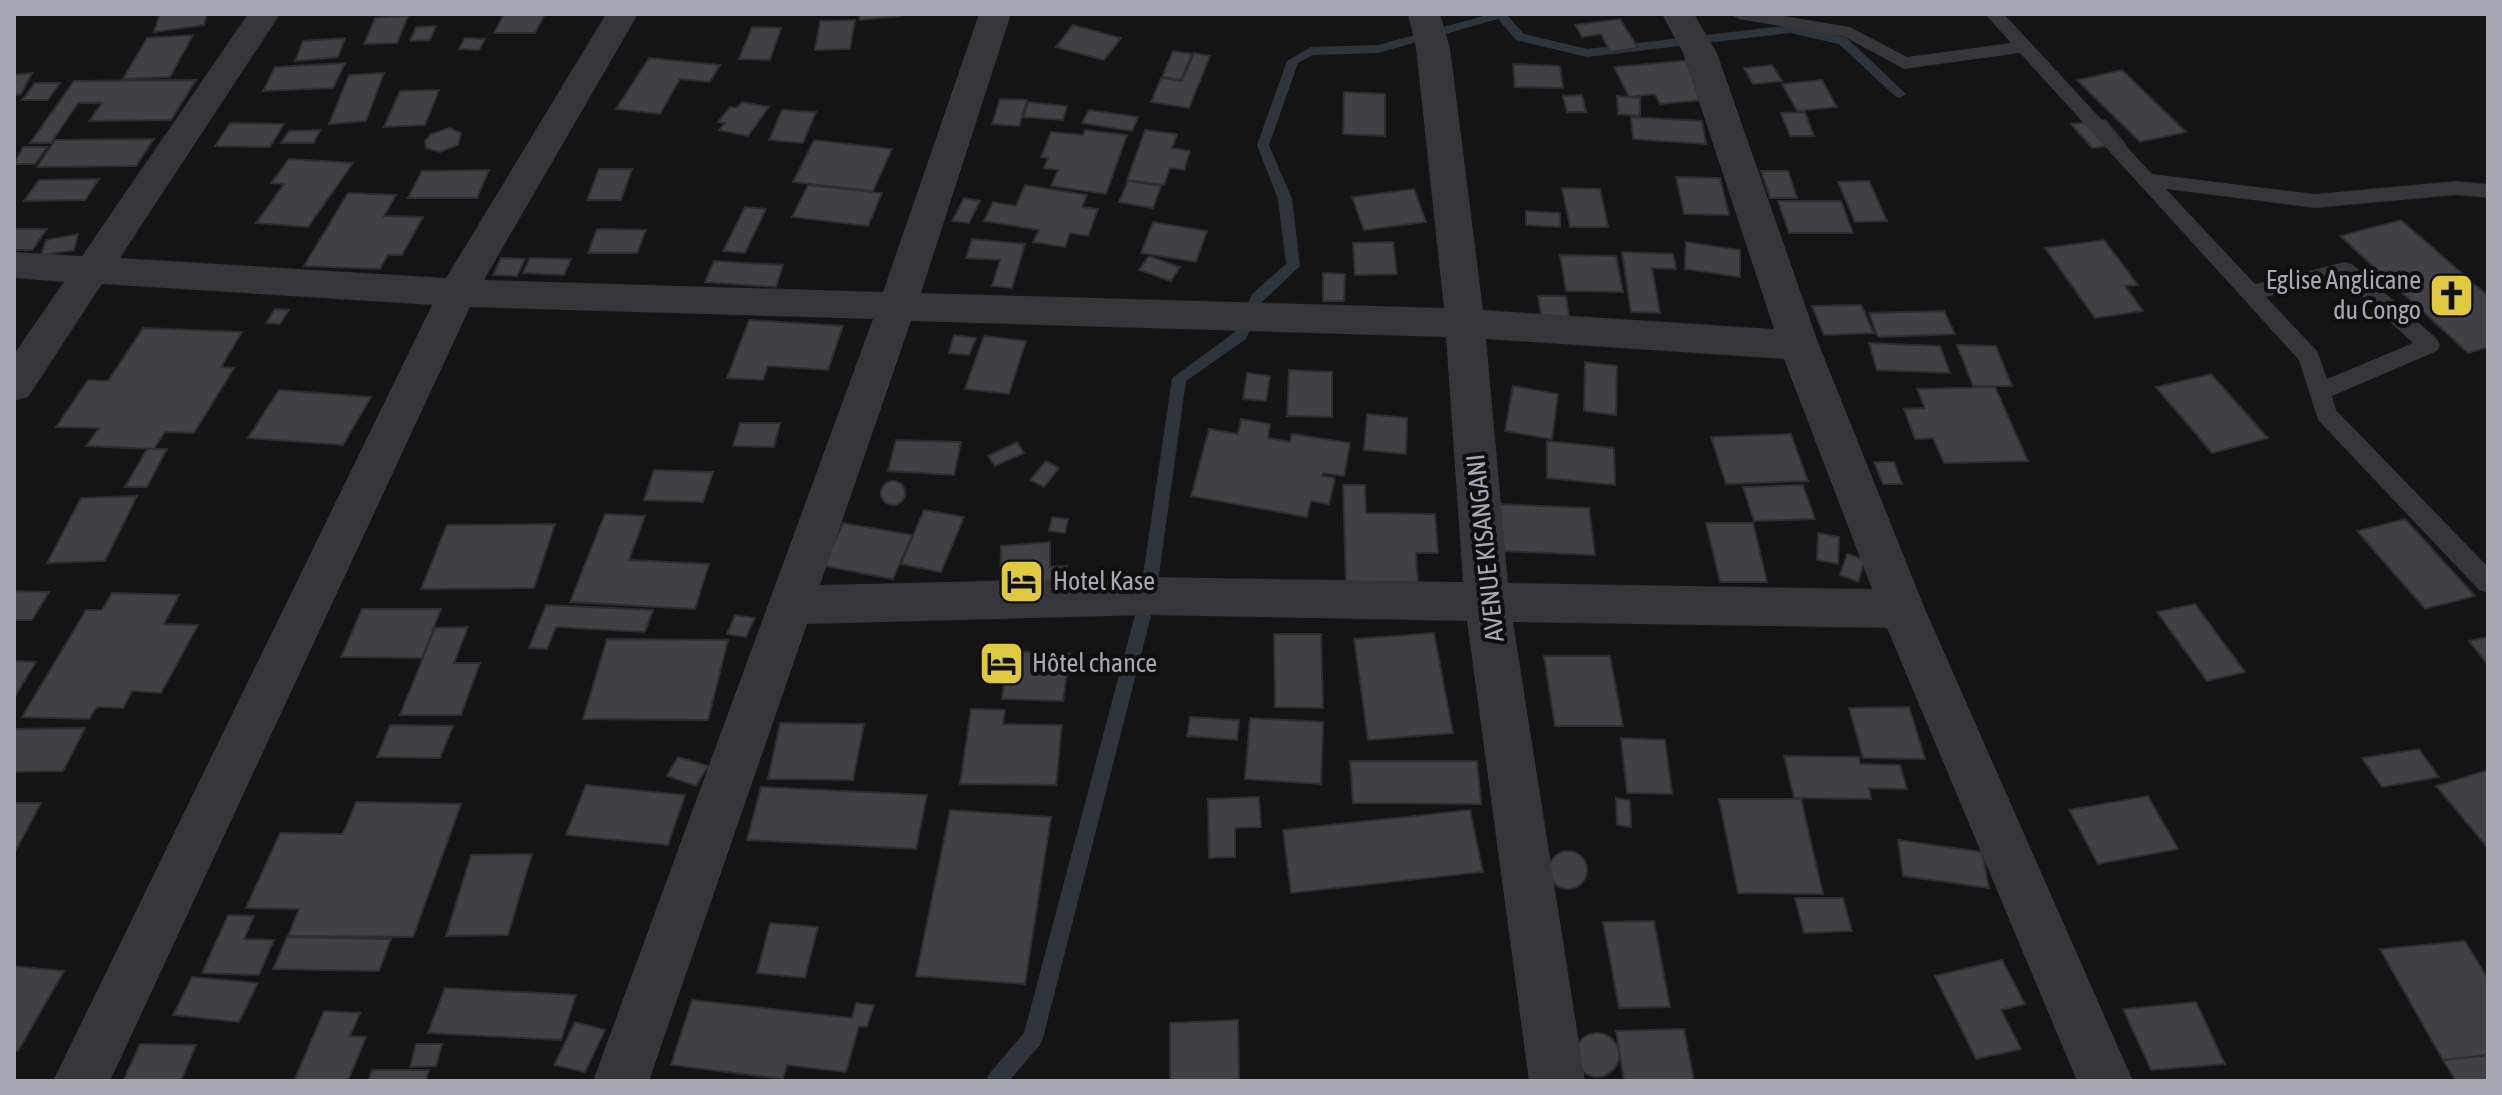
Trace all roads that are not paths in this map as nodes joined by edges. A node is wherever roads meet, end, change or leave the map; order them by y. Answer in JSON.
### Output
{"nodes":[{"id":1,"x":264,"y":14,"type":"edge"},
{"id":2,"x":622,"y":14,"type":"edge"},
{"id":3,"x":995,"y":14,"type":"edge"},
{"id":4,"x":1739,"y":14,"type":"edge"},
{"id":5,"x":1994,"y":14,"type":"edge"},
{"id":6,"x":1428,"y":28,"type":"edge"},
{"id":7,"x":1688,"y":31,"type":"edge"},
{"id":8,"x":2024,"y":47,"type":"junction"},
{"id":9,"x":2146,"y":180,"type":"junction"},
{"id":10,"x":2488,"y":191,"type":"edge"},
{"id":11,"x":14,"y":265,"type":"edge"},
{"id":12,"x":92,"y":268,"type":"junction"},
{"id":13,"x":457,"y":293,"type":"junction"},
{"id":14,"x":2250,"y":293,"type":"junction"},
{"id":15,"x":898,"y":303,"type":"junction"},
{"id":16,"x":1465,"y":323,"type":"junction"},
{"id":17,"x":1799,"y":345,"type":"junction"},
{"id":18,"x":14,"y":386,"type":"edge"},
{"id":19,"x":2319,"y":392,"type":"junction"},
{"id":20,"x":2488,"y":583,"type":"edge"},
{"id":21,"x":1487,"y":599,"type":"junction"},
{"id":22,"x":788,"y":605,"type":"junction"},
{"id":23,"x":1902,"y":609,"type":"junction"},
{"id":24,"x":81,"y":1081,"type":"edge"},
{"id":25,"x":621,"y":1081,"type":"edge"},
{"id":26,"x":1557,"y":1081,"type":"edge"},
{"id":27,"x":2105,"y":1081,"type":"edge"}],
"edges":[{"from":1,"to":12,"type":"street"},
{"from":2,"to":13,"type":"street"},
{"from":3,"to":15,"type":"street"},
{"from":4,"to":8,"type":"lane"},
{"from":5,"to":8,"type":"lane"},
{"from":6,"to":16,"type":"street","name":"AVENUE KISANGANI"},
{"from":7,"to":17,"type":"street"},
{"from":8,"to":9,"type":"lane"},
{"from":9,"to":10,"type":"lane"},
{"from":9,"to":14,"type":"lane"},
{"from":11,"to":12,"type":"street"},
{"from":12,"to":13,"type":"street"},
{"from":12,"to":18,"type":"street"},
{"from":13,"to":15,"type":"street"},
{"from":13,"to":24,"type":"street"},
{"from":14,"to":19,"type":"lane"},
{"from":14,"to":19,"type":"lane"},
{"from":15,"to":16,"type":"street"},
{"from":15,"to":22,"type":"street"},
{"from":16,"to":17,"type":"street"},
{"from":16,"to":21,"type":"street","name":"AVENUE KISANGANI"},
{"from":17,"to":23,"type":"street"},
{"from":19,"to":20,"type":"lane"},
{"from":21,"to":22,"type":"street"},
{"from":21,"to":23,"type":"street"},
{"from":21,"to":26,"type":"street","name":"AVENUE KISANGANI"},
{"from":22,"to":25,"type":"street"},
{"from":23,"to":27,"type":"street"}]}
